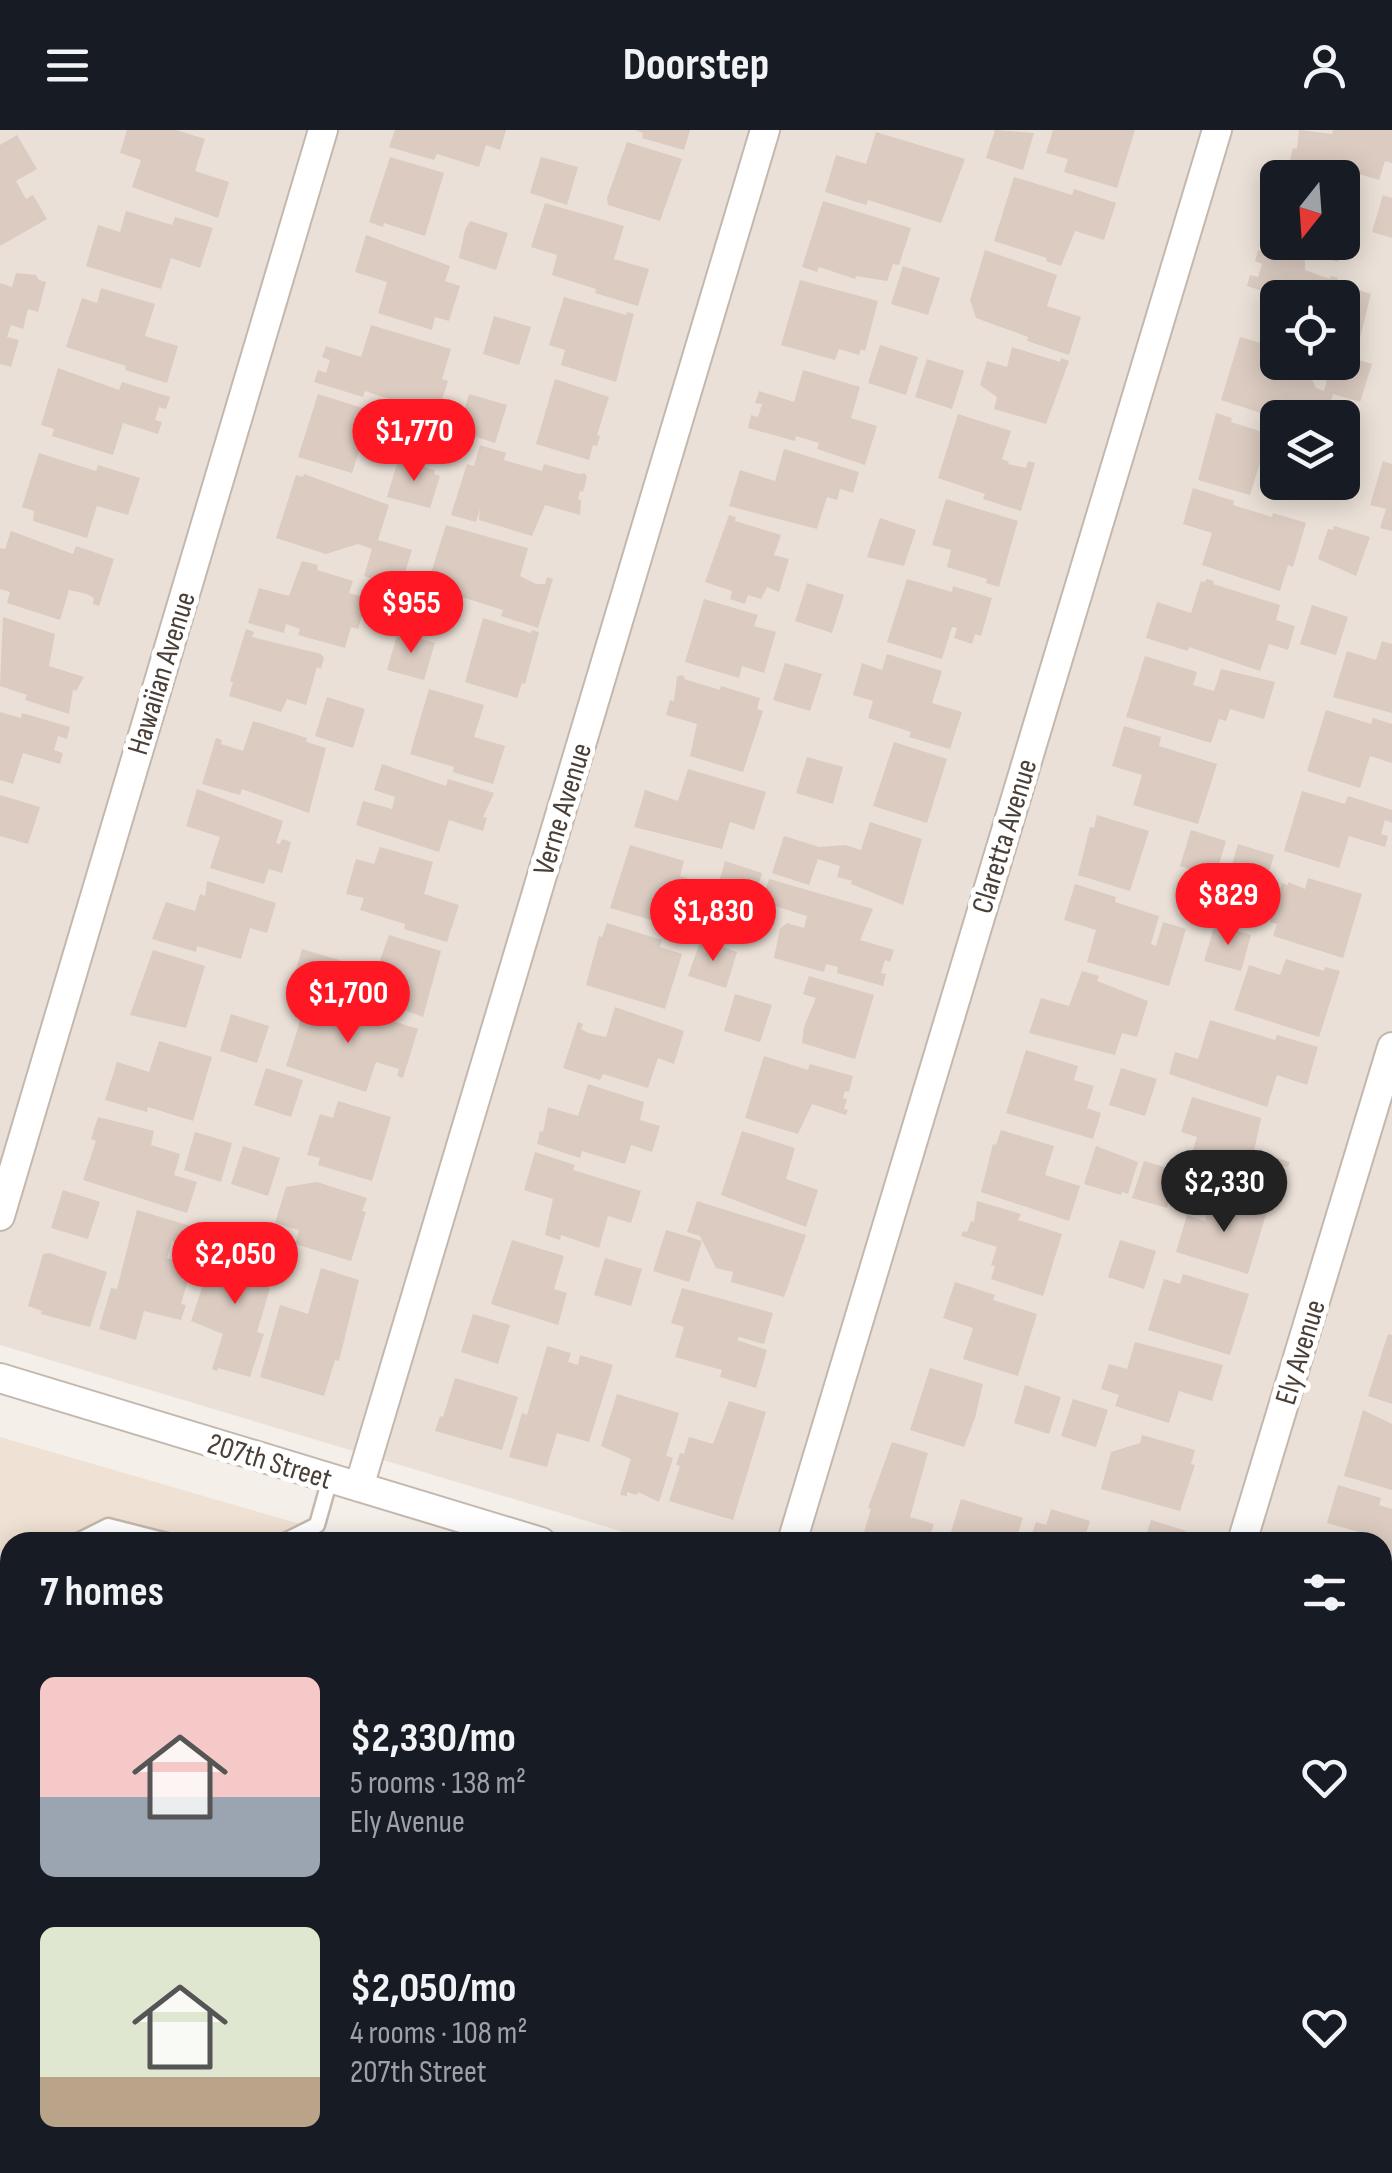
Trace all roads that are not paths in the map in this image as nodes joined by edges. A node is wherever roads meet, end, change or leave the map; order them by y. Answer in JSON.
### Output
{"nodes":[{"id":1,"x":323,"y":130,"type":"edge"},
{"id":2,"x":764,"y":130,"type":"edge"},
{"id":3,"x":1217,"y":130,"type":"edge"},
{"id":4,"x":1392,"y":1047,"type":"edge"},
{"id":5,"x":0,"y":1216,"type":"edge"},
{"id":6,"x":0,"y":1378,"type":"edge"},
{"id":7,"x":330,"y":1479,"type":"junction"},
{"id":8,"x":358,"y":1488,"type":"junction"},
{"id":9,"x":96,"y":1532,"type":"edge"},
{"id":10,"x":132,"y":1532,"type":"edge"},
{"id":11,"x":302,"y":1532,"type":"edge"},
{"id":12,"x":506,"y":1532,"type":"edge"},
{"id":13,"x":795,"y":1532,"type":"edge"},
{"id":14,"x":1245,"y":1532,"type":"edge"}],
"edges":[{"from":1,"to":5,"type":"street","name":"Hawaiian Avenue"},
{"from":2,"to":8,"type":"street","name":"Verne Avenue"},
{"from":3,"to":13,"type":"street","name":"Claretta Avenue"},
{"from":4,"to":14,"type":"street","name":"Ely Avenue"},
{"from":6,"to":7,"type":"street","name":"207th Street"},
{"from":7,"to":8,"type":"street","name":"207th Street"},
{"from":7,"to":11,"type":"lane"},
{"from":8,"to":12,"type":"street","name":"207th Street"},
{"from":9,"to":10,"type":"lane"}]}
